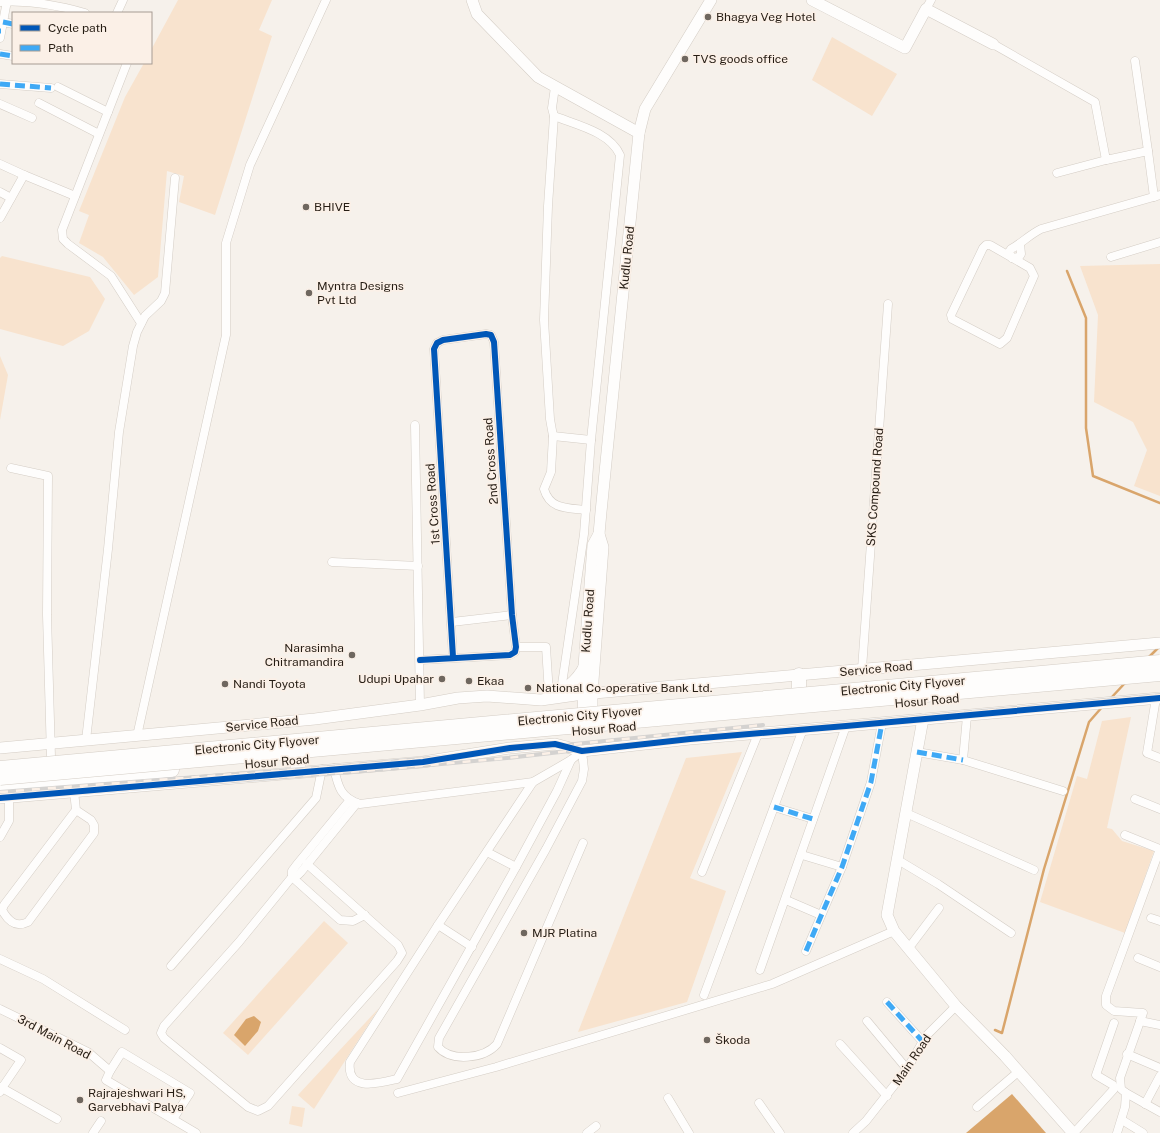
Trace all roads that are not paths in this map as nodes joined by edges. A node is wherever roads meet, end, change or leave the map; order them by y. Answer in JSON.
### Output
{"nodes":[{"id":1,"x":123,"y":0,"type":"edge"},
{"id":2,"x":326,"y":0,"type":"edge"},
{"id":3,"x":472,"y":0,"type":"edge"},
{"id":4,"x":711,"y":0,"type":"edge"},
{"id":5,"x":812,"y":0,"type":"edge"},
{"id":6,"x":4,"y":1,"type":"edge"},
{"id":7,"x":929,"y":5,"type":"edge"},
{"id":8,"x":82,"y":12,"type":"edge"},
{"id":9,"x":117,"y":12,"type":"edge"},
{"id":10,"x":3,"y":22,"type":"junction"},
{"id":11,"x":12,"y":24,"type":"edge"},
{"id":12,"x":0,"y":33,"type":"edge"},
{"id":13,"x":993,"y":44,"type":"joint"},
{"id":14,"x":0,"y":54,"type":"edge"},
{"id":15,"x":12,"y":56,"type":"edge"},
{"id":16,"x":1135,"y":62,"type":"dead end"},
{"id":17,"x":127,"y":64,"type":"edge"},
{"id":18,"x":0,"y":84,"type":"edge"},
{"id":19,"x":555,"y":87,"type":"junction"},
{"id":20,"x":39,"y":103,"type":"dead end"},
{"id":21,"x":0,"y":104,"type":"edge"},
{"id":22,"x":108,"y":112,"type":"junction"},
{"id":23,"x":554,"y":116,"type":"junction"},
{"id":24,"x":32,"y":118,"type":"dead end"},
{"id":25,"x":639,"y":133,"type":"junction"},
{"id":26,"x":99,"y":134,"type":"junction"},
{"id":27,"x":1148,"y":151,"type":"junction"},
{"id":28,"x":1106,"y":160,"type":"junction"},
{"id":29,"x":0,"y":164,"type":"edge"},
{"id":30,"x":1056,"y":174,"type":"dead end"},
{"id":31,"x":24,"y":175,"type":"junction"},
{"id":32,"x":175,"y":178,"type":"dead end"},
{"id":33,"x":0,"y":192,"type":"edge"},
{"id":34,"x":75,"y":196,"type":"junction"},
{"id":35,"x":1157,"y":196,"type":"edge"},
{"id":36,"x":11,"y":198,"type":"junction"},
{"id":37,"x":0,"y":218,"type":"edge"},
{"id":38,"x":1160,"y":242,"type":"edge"},
{"id":39,"x":1112,"y":257,"type":"dead end"},
{"id":40,"x":1012,"y":258,"type":"junction"},
{"id":41,"x":888,"y":304,"type":"dead end"},
{"id":42,"x":141,"y":323,"type":"junction"},
{"id":43,"x":434,"y":349,"type":"joint"},
{"id":44,"x":415,"y":425,"type":"dead end"},
{"id":45,"x":553,"y":436,"type":"junction"},
{"id":46,"x":591,"y":440,"type":"junction"},
{"id":47,"x":11,"y":468,"type":"dead end"},
{"id":48,"x":586,"y":510,"type":"junction"},
{"id":49,"x":584,"y":525,"type":"junction"},
{"id":50,"x":600,"y":530,"type":"junction"},
{"id":51,"x":332,"y":562,"type":"dead end"},
{"id":52,"x":418,"y":566,"type":"junction"},
{"id":53,"x":512,"y":615,"type":"junction"},
{"id":54,"x":452,"y":622,"type":"junction"},
{"id":55,"x":1159,"y":643,"type":"edge"},
{"id":56,"x":516,"y":647,"type":"junction"},
{"id":57,"x":453,"y":658,"type":"junction"},
{"id":58,"x":1160,"y":658,"type":"edge"},
{"id":59,"x":420,"y":660,"type":"junction"},
{"id":60,"x":1160,"y":662,"type":"edge"},
{"id":61,"x":584,"y":666,"type":"junction"},
{"id":62,"x":862,"y":669,"type":"junction"},
{"id":63,"x":1160,"y":674,"type":"edge"},
{"id":64,"x":798,"y":676,"type":"junction"},
{"id":65,"x":1160,"y":680,"type":"edge"},
{"id":66,"x":799,"y":690,"type":"junction"},
{"id":67,"x":561,"y":691,"type":"junction"},
{"id":68,"x":549,"y":694,"type":"junction"},
{"id":69,"x":588,"y":694,"type":"junction"},
{"id":70,"x":524,"y":698,"type":"junction"},
{"id":71,"x":1158,"y":698,"type":"edge"},
{"id":72,"x":420,"y":705,"type":"junction"},
{"id":73,"x":587,"y":709,"type":"junction"},
{"id":74,"x":967,"y":716,"type":"junction"},
{"id":75,"x":924,"y":719,"type":"junction"},
{"id":76,"x":882,"y":723,"type":"junction"},
{"id":77,"x":846,"y":726,"type":"junction"},
{"id":78,"x":804,"y":729,"type":"junction"},
{"id":79,"x":588,"y":730,"type":"junction"},
{"id":80,"x":758,"y":734,"type":"junction"},
{"id":81,"x":137,"y":736,"type":"junction"},
{"id":82,"x":86,"y":740,"type":"junction"},
{"id":83,"x":52,"y":743,"type":"junction"},
{"id":84,"x":0,"y":748,"type":"edge"},
{"id":85,"x":582,"y":751,"type":"junction"},
{"id":86,"x":917,"y":752,"type":"junction"},
{"id":87,"x":51,"y":758,"type":"junction"},
{"id":88,"x":1160,"y":758,"type":"edge"},
{"id":89,"x":571,"y":760,"type":"junction"},
{"id":90,"x":963,"y":760,"type":"junction"},
{"id":91,"x":0,"y":762,"type":"edge"},
{"id":92,"x":298,"y":765,"type":"junction"},
{"id":93,"x":0,"y":768,"type":"edge"},
{"id":94,"x":328,"y":769,"type":"junction"},
{"id":95,"x":533,"y":782,"type":"junction"},
{"id":96,"x":4,"y":789,"type":"edge"},
{"id":97,"x":74,"y":791,"type":"junction"},
{"id":98,"x":1063,"y":791,"type":"dead end"},
{"id":99,"x":1135,"y":799,"type":"dead end"},
{"id":100,"x":353,"y":802,"type":"junction"},
{"id":101,"x":774,"y":807,"type":"junction"},
{"id":102,"x":1160,"y":809,"type":"edge"},
{"id":103,"x":76,"y":810,"type":"junction"},
{"id":104,"x":906,"y":813,"type":"junction"},
{"id":105,"x":813,"y":819,"type":"junction"},
{"id":106,"x":1125,"y":834,"type":"dead end"},
{"id":107,"x":0,"y":837,"type":"edge"},
{"id":108,"x":584,"y":843,"type":"dead end"},
{"id":109,"x":487,"y":852,"type":"junction"},
{"id":110,"x":802,"y":855,"type":"junction"},
{"id":111,"x":898,"y":860,"type":"junction"},
{"id":112,"x":307,"y":864,"type":"junction"},
{"id":113,"x":842,"y":866,"type":"junction"},
{"id":114,"x":516,"y":867,"type":"junction"},
{"id":115,"x":1034,"y":870,"type":"dead end"},
{"id":116,"x":1156,"y":870,"type":"edge"},
{"id":117,"x":702,"y":872,"type":"dead end"},
{"id":118,"x":292,"y":876,"type":"junction"},
{"id":119,"x":786,"y":900,"type":"junction"},
{"id":120,"x":939,"y":908,"type":"dead end"},
{"id":121,"x":365,"y":915,"type":"junction"},
{"id":122,"x":821,"y":915,"type":"junction"},
{"id":123,"x":1151,"y":918,"type":"dead end"},
{"id":124,"x":1160,"y":922,"type":"edge"},
{"id":125,"x":438,"y":925,"type":"junction"},
{"id":126,"x":894,"y":931,"type":"junction"},
{"id":127,"x":1011,"y":933,"type":"dead end"},
{"id":128,"x":472,"y":947,"type":"junction"},
{"id":129,"x":908,"y":949,"type":"junction"},
{"id":130,"x":806,"y":951,"type":"dead end"},
{"id":131,"x":1138,"y":958,"type":"dead end"},
{"id":132,"x":0,"y":959,"type":"edge"},
{"id":133,"x":171,"y":966,"type":"dead end"},
{"id":134,"x":1160,"y":967,"type":"edge"},
{"id":135,"x":760,"y":970,"type":"dead end"},
{"id":136,"x":704,"y":995,"type":"dead end"},
{"id":137,"x":887,"y":1002,"type":"dead end"},
{"id":138,"x":956,"y":1006,"type":"junction"},
{"id":139,"x":0,"y":1009,"type":"edge"},
{"id":140,"x":866,"y":1021,"type":"dead end"},
{"id":141,"x":1140,"y":1021,"type":"junction"},
{"id":142,"x":1114,"y":1023,"type":"dead end"},
{"id":143,"x":1160,"y":1026,"type":"edge"},
{"id":144,"x":126,"y":1030,"type":"dead end"},
{"id":145,"x":923,"y":1042,"type":"junction"},
{"id":146,"x":840,"y":1044,"type":"dead end"},
{"id":147,"x":0,"y":1048,"type":"edge"},
{"id":148,"x":1127,"y":1054,"type":"junction"},
{"id":149,"x":1160,"y":1068,"type":"edge"},
{"id":150,"x":907,"y":1070,"type":"junction"},
{"id":151,"x":110,"y":1071,"type":"junction"},
{"id":152,"x":1018,"y":1072,"type":"junction"},
{"id":153,"x":1160,"y":1076,"type":"edge"},
{"id":154,"x":1,"y":1089,"type":"edge"},
{"id":155,"x":398,"y":1093,"type":"dead end"},
{"id":156,"x":1126,"y":1094,"type":"junction"},
{"id":157,"x":886,"y":1096,"type":"junction"},
{"id":158,"x":668,"y":1098,"type":"dead end"},
{"id":159,"x":759,"y":1103,"type":"dead end"},
{"id":160,"x":1145,"y":1104,"type":"junction"},
{"id":161,"x":976,"y":1107,"type":"dead end"},
{"id":162,"x":1160,"y":1112,"type":"edge"},
{"id":163,"x":57,"y":1119,"type":"dead end"},
{"id":164,"x":173,"y":1119,"type":"junction"},
{"id":165,"x":1122,"y":1120,"type":"junction"},
{"id":166,"x":101,"y":1121,"type":"dead end"},
{"id":167,"x":596,"y":1126,"type":"dead end"},
{"id":168,"x":93,"y":1133,"type":"edge"},
{"id":169,"x":196,"y":1133,"type":"edge"},
{"id":170,"x":587,"y":1133,"type":"edge"},
{"id":171,"x":690,"y":1133,"type":"edge"},
{"id":172,"x":780,"y":1133,"type":"edge"},
{"id":173,"x":853,"y":1133,"type":"edge"},
{"id":174,"x":1074,"y":1133,"type":"edge"},
{"id":175,"x":1117,"y":1133,"type":"edge"},
{"id":176,"x":1143,"y":1133,"type":"edge"}],
"edges":[{"from":1,"to":9,"type":"street"},
{"from":2,"to":81,"type":"street"},
{"from":3,"to":19,"type":"street"},
{"from":4,"to":25,"type":"street","name":"Kudlu Road"},
{"from":5,"to":7,"type":"street"},
{"from":6,"to":8,"type":"street"},
{"from":6,"to":10,"type":"street"},
{"from":7,"to":13,"type":"street"},
{"from":10,"to":11,"type":"street"},
{"from":10,"to":12,"type":"street"},
{"from":13,"to":28,"type":"street"},
{"from":14,"to":15,"type":"street"},
{"from":16,"to":27,"type":"street"},
{"from":17,"to":22,"type":"street"},
{"from":18,"to":22,"type":"street"},
{"from":19,"to":23,"type":"street"},
{"from":19,"to":25,"type":"street"},
{"from":20,"to":26,"type":"street"},
{"from":21,"to":24,"type":"street"},
{"from":22,"to":26,"type":"street"},
{"from":23,"to":45,"type":"street"},
{"from":23,"to":46,"type":"street"},
{"from":25,"to":50,"type":"street","name":"Kudlu Road"},
{"from":26,"to":34,"type":"street"},
{"from":27,"to":28,"type":"street"},
{"from":27,"to":35,"type":"street"},
{"from":28,"to":30,"type":"street"},
{"from":29,"to":31,"type":"street"},
{"from":31,"to":34,"type":"street"},
{"from":31,"to":36,"type":"street"},
{"from":32,"to":42,"type":"street"},
{"from":33,"to":36,"type":"street"},
{"from":34,"to":42,"type":"street"},
{"from":35,"to":40,"type":"street"},
{"from":36,"to":37,"type":"street"},
{"from":38,"to":39,"type":"street"},
{"from":40,"to":40,"type":"street"},
{"from":41,"to":62,"type":"street","name":"SKS Compound Road"},
{"from":42,"to":82,"type":"street"},
{"from":43,"to":53,"type":"street","name":"2nd Cross Road"},
{"from":43,"to":54,"type":"street","name":"1st Cross Road"},
{"from":44,"to":52,"type":"street"},
{"from":45,"to":46,"type":"street"},
{"from":45,"to":48,"type":"street"},
{"from":46,"to":48,"type":"street"},
{"from":47,"to":83,"type":"street"},
{"from":48,"to":49,"type":"street"},
{"from":49,"to":50,"type":"street"},
{"from":49,"to":67,"type":"street"},
{"from":50,"to":61,"type":"street","name":"Kudlu Road"},
{"from":50,"to":69,"type":"street","name":"Kudlu Road"},
{"from":51,"to":52,"type":"street"},
{"from":52,"to":59,"type":"street"},
{"from":53,"to":54,"type":"street"},
{"from":53,"to":56,"type":"street","name":"2nd Cross Road"},
{"from":54,"to":57,"type":"street","name":"1st Cross Road"},
{"from":55,"to":62,"type":"street","name":"Service Road"},
{"from":56,"to":57,"type":"street"},
{"from":56,"to":68,"type":"street"},
{"from":57,"to":59,"type":"street"},
{"from":58,"to":66,"type":"highway","name":"Hosur Road"},
{"from":59,"to":72,"type":"street"},
{"from":60,"to":93,"type":"highway","name":"Electronic City Flyover","bridge":true},
{"from":61,"to":67,"type":"street"},
{"from":61,"to":69,"type":"street","name":"Kudlu Road"},
{"from":62,"to":64,"type":"street","name":"Service Road"},
{"from":63,"to":96,"type":"highway","name":"Electronic City Flyover","bridge":true},
{"from":64,"to":66,"type":"highway"},
{"from":64,"to":69,"type":"street","name":"Service Road"},
{"from":65,"to":79,"type":"highway","name":"Hosur Road"},
{"from":66,"to":73,"type":"highway","name":"Hosur Road"},
{"from":67,"to":68,"type":"street"},
{"from":68,"to":70,"type":"street"},
{"from":69,"to":70,"type":"street","name":"Service Road"},
{"from":69,"to":73,"type":"street","name":"Kudlu Road"},
{"from":70,"to":72,"type":"street","name":"Service Road"},
{"from":71,"to":74,"type":"street"},
{"from":71,"to":88,"type":"street"},
{"from":72,"to":81,"type":"street","name":"Service Road"},
{"from":73,"to":79,"type":"street","name":"Kudlu Road"},
{"from":73,"to":87,"type":"highway","name":"Hosur Road"},
{"from":74,"to":75,"type":"street"},
{"from":74,"to":90,"type":"street"},
{"from":75,"to":76,"type":"street"},
{"from":75,"to":86,"type":"street"},
{"from":76,"to":77,"type":"street"},
{"from":76,"to":113,"type":"street"},
{"from":77,"to":78,"type":"street"},
{"from":77,"to":105,"type":"street"},
{"from":78,"to":80,"type":"street"},
{"from":78,"to":101,"type":"street"},
{"from":79,"to":92,"type":"highway","name":"Hosur Road"},
{"from":80,"to":85,"type":"street"},
{"from":80,"to":117,"type":"street"},
{"from":81,"to":82,"type":"street","name":"Service Road"},
{"from":82,"to":83,"type":"street","name":"Service Road"},
{"from":83,"to":84,"type":"street","name":"Service Road"},
{"from":83,"to":87,"type":"street"},
{"from":85,"to":89,"type":"street"},
{"from":85,"to":94,"type":"street","name":"Hosur Road"},
{"from":85,"to":108,"type":"street"},
{"from":86,"to":90,"type":"street"},
{"from":86,"to":104,"type":"street"},
{"from":87,"to":91,"type":"highway","name":"Hosur Road"},
{"from":89,"to":95,"type":"street"},
{"from":89,"to":114,"type":"street"},
{"from":90,"to":98,"type":"street"},
{"from":92,"to":94,"type":"street","name":"Hosur Road"},
{"from":92,"to":96,"type":"highway","name":"Hosur Road"},
{"from":92,"to":97,"type":"street","name":"Hosur Road"},
{"from":94,"to":100,"type":"street"},
{"from":94,"to":133,"type":"street"},
{"from":95,"to":100,"type":"street"},
{"from":95,"to":109,"type":"street"},
{"from":96,"to":97,"type":"street","name":"Hosur Road"},
{"from":96,"to":107,"type":"street"},
{"from":97,"to":103,"type":"street"},
{"from":99,"to":102,"type":"street"},
{"from":100,"to":112,"type":"street"},
{"from":100,"to":118,"type":"street"},
{"from":101,"to":105,"type":"street"},
{"from":101,"to":136,"type":"street"},
{"from":103,"to":103,"type":"street"},
{"from":104,"to":111,"type":"street"},
{"from":104,"to":115,"type":"street"},
{"from":105,"to":110,"type":"street"},
{"from":106,"to":116,"type":"street"},
{"from":109,"to":114,"type":"street"},
{"from":109,"to":125,"type":"street"},
{"from":110,"to":113,"type":"street"},
{"from":110,"to":119,"type":"street"},
{"from":111,"to":126,"type":"street"},
{"from":111,"to":127,"type":"street"},
{"from":112,"to":118,"type":"street"},
{"from":112,"to":121,"type":"street"},
{"from":113,"to":122,"type":"street"},
{"from":114,"to":128,"type":"street"},
{"from":116,"to":141,"type":"street"},
{"from":118,"to":121,"type":"street"},
{"from":118,"to":121,"type":"street"},
{"from":119,"to":122,"type":"street"},
{"from":119,"to":135,"type":"street"},
{"from":120,"to":129,"type":"street"},
{"from":122,"to":130,"type":"street"},
{"from":123,"to":124,"type":"street"},
{"from":125,"to":128,"type":"street"},
{"from":125,"to":128,"type":"street"},
{"from":126,"to":129,"type":"street"},
{"from":126,"to":155,"type":"street"},
{"from":129,"to":138,"type":"street"},
{"from":131,"to":134,"type":"street"},
{"from":132,"to":144,"type":"street"},
{"from":137,"to":145,"type":"street"},
{"from":138,"to":145,"type":"street","name":"Main Road"},
{"from":138,"to":152,"type":"street"},
{"from":139,"to":151,"type":"street","name":"3rd Main Road"},
{"from":140,"to":150,"type":"street"},
{"from":141,"to":143,"type":"street"},
{"from":141,"to":148,"type":"street"},
{"from":142,"to":174,"type":"street"},
{"from":145,"to":150,"type":"street","name":"Main Road"},
{"from":146,"to":157,"type":"street"},
{"from":147,"to":154,"type":"street"},
{"from":148,"to":149,"type":"street"},
{"from":148,"to":156,"type":"street"},
{"from":150,"to":157,"type":"street","name":"Main Road"},
{"from":151,"to":164,"type":"street"},
{"from":151,"to":164,"type":"street"},
{"from":152,"to":161,"type":"street"},
{"from":152,"to":174,"type":"street"},
{"from":153,"to":160,"type":"street"},
{"from":154,"to":163,"type":"street"},
{"from":156,"to":160,"type":"street"},
{"from":156,"to":165,"type":"street"},
{"from":157,"to":173,"type":"street","name":"Main Road"},
{"from":158,"to":171,"type":"street"},
{"from":159,"to":172,"type":"street"},
{"from":160,"to":162,"type":"street"},
{"from":164,"to":169,"type":"street"},
{"from":165,"to":175,"type":"street"},
{"from":165,"to":176,"type":"street"},
{"from":166,"to":168,"type":"street"},
{"from":167,"to":170,"type":"street"}]}
